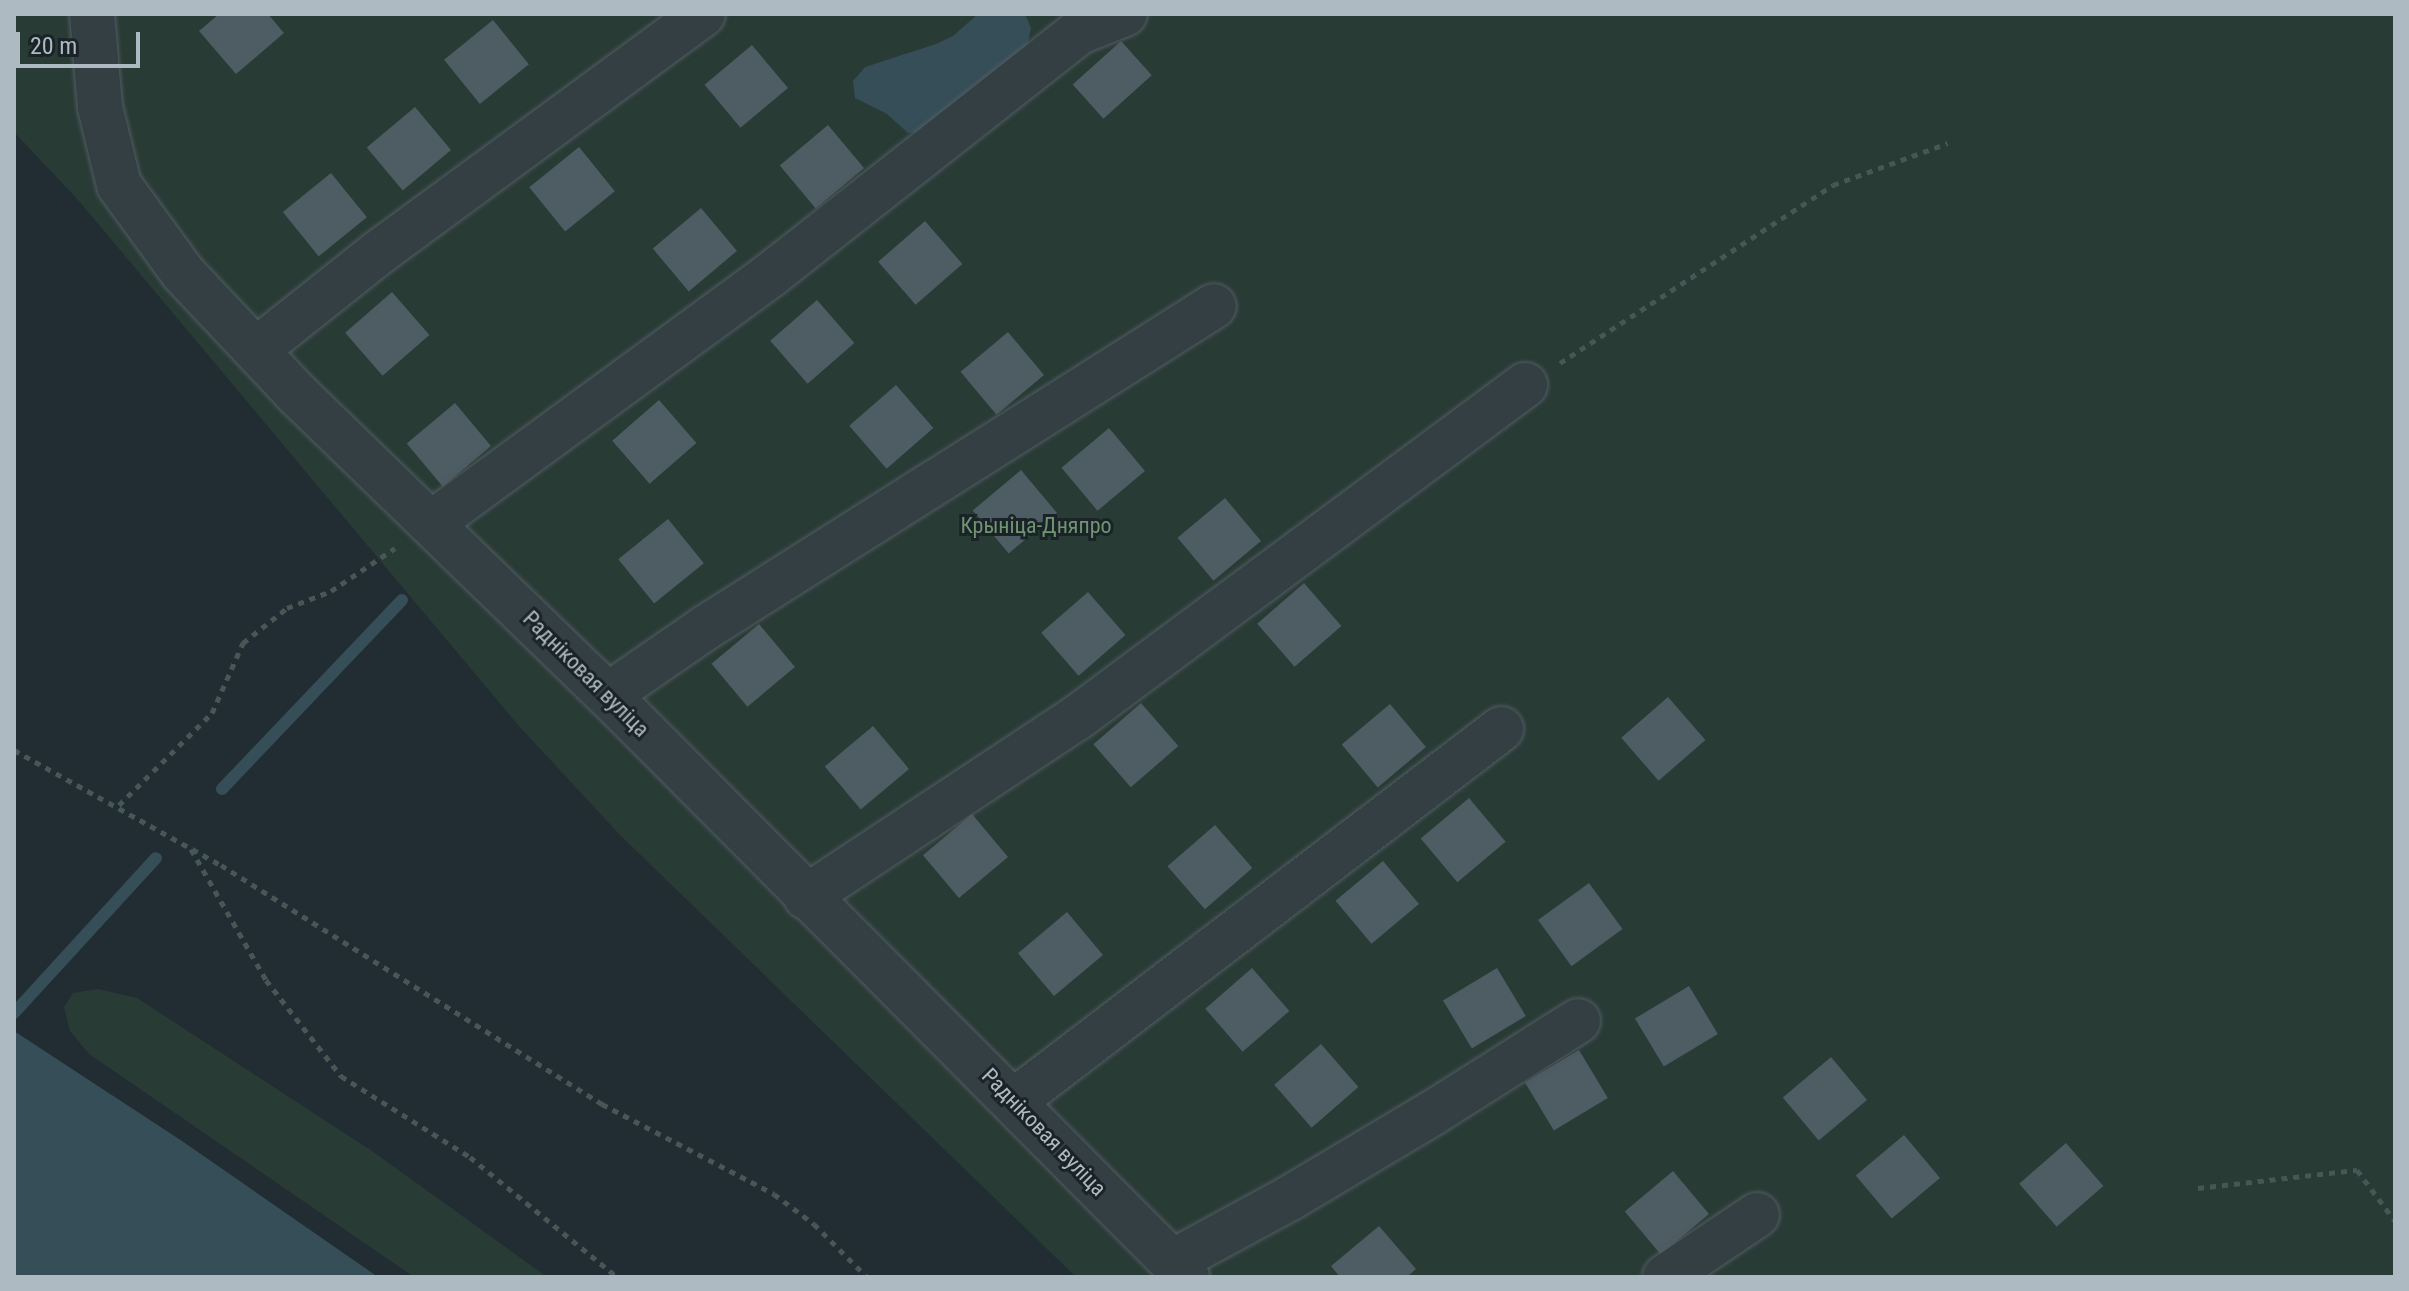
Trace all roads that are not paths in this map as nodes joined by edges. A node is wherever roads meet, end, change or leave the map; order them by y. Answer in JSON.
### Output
{"nodes":[{"id":1,"x":92,"y":14,"type":"edge"},
{"id":2,"x":703,"y":14,"type":"edge"},
{"id":3,"x":1125,"y":14,"type":"edge"},
{"id":4,"x":1214,"y":306,"type":"dead end"},
{"id":5,"x":256,"y":350,"type":"junction"},
{"id":6,"x":1525,"y":385,"type":"road end"},
{"id":7,"x":433,"y":522,"type":"junction"},
{"id":8,"x":608,"y":695,"type":"junction"},
{"id":9,"x":1501,"y":729,"type":"dead end"},
{"id":10,"x":806,"y":897,"type":"junction"},
{"id":11,"x":1578,"y":1021,"type":"dead end"},
{"id":12,"x":1014,"y":1101,"type":"junction"},
{"id":13,"x":1757,"y":1215,"type":"dead end"},
{"id":14,"x":1180,"y":1270,"type":"edge"},
{"id":15,"x":1665,"y":1277,"type":"edge"}],
"edges":[{"from":1,"to":5,"type":"street","name":"Радніковая вуліца"},
{"from":2,"to":5,"type":"street"},
{"from":3,"to":7,"type":"street"},
{"from":4,"to":8,"type":"street"},
{"from":5,"to":7,"type":"street","name":"Радніковая вуліца"},
{"from":6,"to":10,"type":"street"},
{"from":7,"to":8,"type":"street","name":"Радніковая вуліца"},
{"from":8,"to":10,"type":"street","name":"Радніковая вуліца"},
{"from":9,"to":12,"type":"street"},
{"from":10,"to":12,"type":"street","name":"Радніковая вуліца"},
{"from":11,"to":14,"type":"street"},
{"from":12,"to":14,"type":"street","name":"Радніковая вуліца"},
{"from":13,"to":15,"type":"street"}]}
